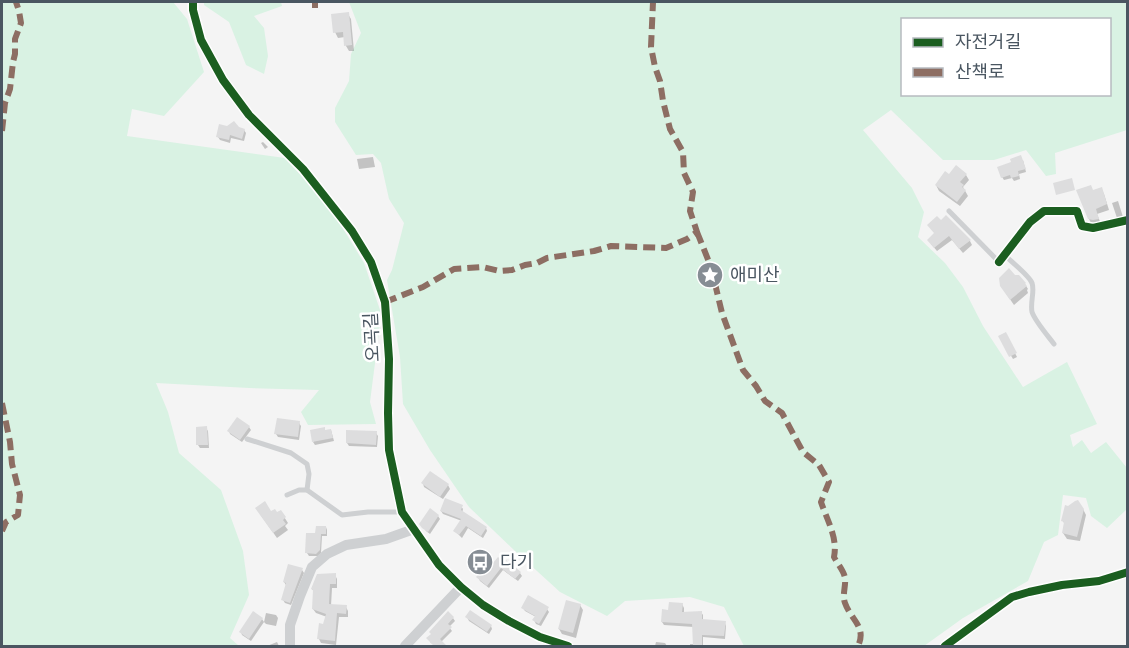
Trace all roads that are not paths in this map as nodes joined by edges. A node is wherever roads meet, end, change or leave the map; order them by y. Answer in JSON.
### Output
{"nodes":[{"id":1,"x":193,"y":2,"type":"edge"},
{"id":2,"x":949,"y":211,"type":"dead end"},
{"id":3,"x":1128,"y":220,"type":"edge"},
{"id":4,"x":1002,"y":258,"type":"junction"},
{"id":5,"x":1054,"y":344,"type":"dead end"},
{"id":6,"x":247,"y":439,"type":"dead end"},
{"id":7,"x":308,"y":490,"type":"junction"},
{"id":8,"x":287,"y":495,"type":"dead end"},
{"id":9,"x":402,"y":512,"type":"junction"},
{"id":10,"x":414,"y":530,"type":"junction"},
{"id":11,"x":1128,"y":572,"type":"edge"},
{"id":12,"x":461,"y":587,"type":"junction"},
{"id":13,"x":290,"y":646,"type":"edge"},
{"id":14,"x":405,"y":646,"type":"edge"},
{"id":15,"x":568,"y":646,"type":"edge"},
{"id":16,"x":945,"y":646,"type":"edge"}],
"edges":[{"from":1,"to":9,"type":"street","name":"오곡길"},
{"from":2,"to":4,"type":"lane"},
{"from":3,"to":4,"type":"street"},
{"from":4,"to":5,"type":"lane"},
{"from":6,"to":7,"type":"lane"},
{"from":7,"to":8,"type":"lane"},
{"from":7,"to":9,"type":"lane"},
{"from":9,"to":10,"type":"street","name":"오곡길"},
{"from":10,"to":12,"type":"street","name":"오곡길"},
{"from":10,"to":13,"type":"street"},
{"from":11,"to":16,"type":"street"},
{"from":12,"to":14,"type":"street"},
{"from":12,"to":15,"type":"street","name":"오곡길"}]}
